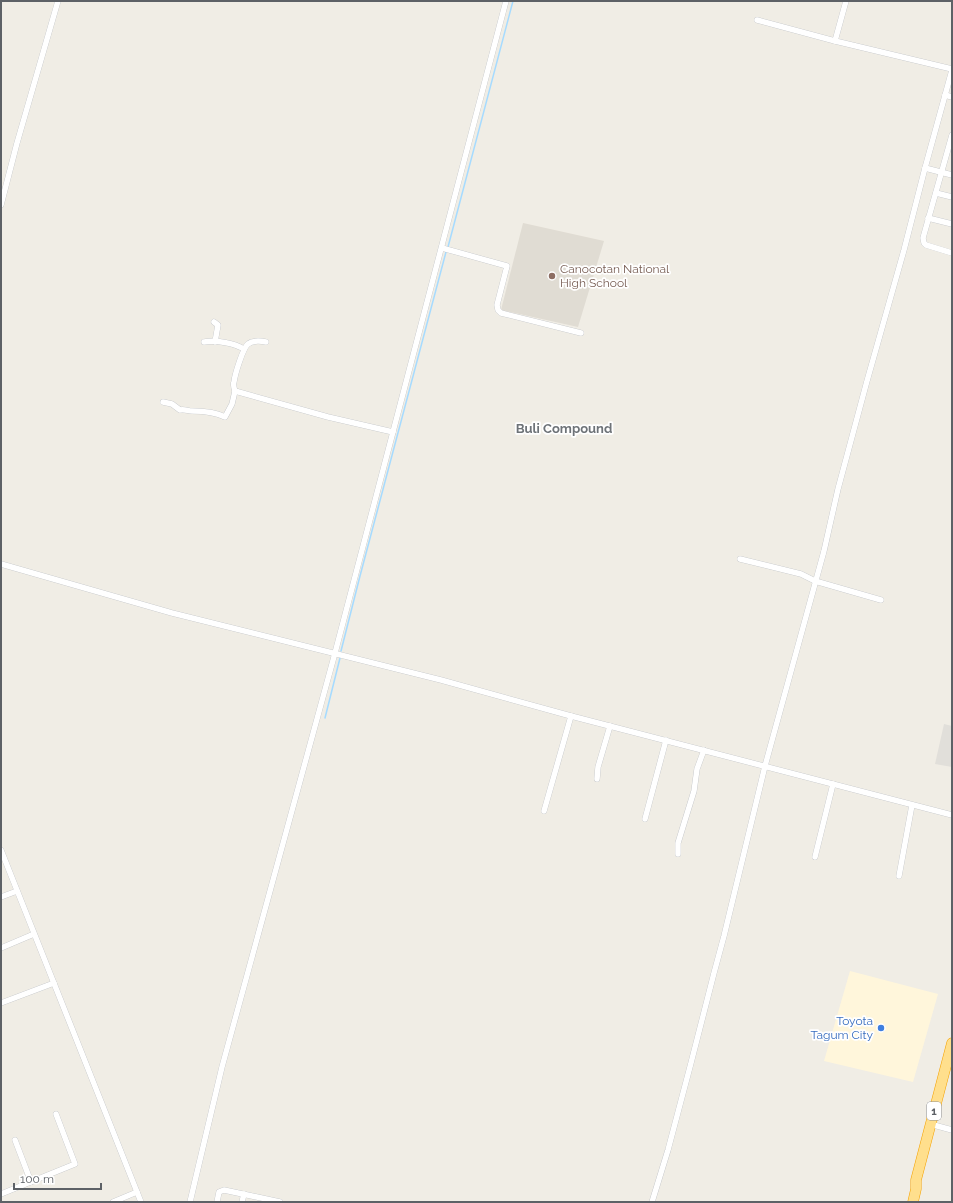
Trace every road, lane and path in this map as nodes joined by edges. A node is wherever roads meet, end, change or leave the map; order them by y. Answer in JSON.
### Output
{"nodes":[{"id":1,"x":58,"y":1,"type":"edge"},
{"id":2,"x":506,"y":1,"type":"edge"},
{"id":3,"x":846,"y":1,"type":"edge"},
{"id":4,"x":757,"y":20,"type":"dead end"},
{"id":5,"x":835,"y":41,"type":"junction"},
{"id":6,"x":952,"y":69,"type":"edge"},
{"id":7,"x":945,"y":95,"type":"junction"},
{"id":8,"x":952,"y":97,"type":"edge"},
{"id":9,"x":952,"y":135,"type":"edge"},
{"id":10,"x":950,"y":148,"type":"edge"},
{"id":11,"x":925,"y":168,"type":"junction"},
{"id":12,"x":942,"y":172,"type":"junction"},
{"id":13,"x":952,"y":175,"type":"edge"},
{"id":14,"x":936,"y":193,"type":"junction"},
{"id":15,"x":952,"y":197,"type":"edge"},
{"id":16,"x":1,"y":205,"type":"edge"},
{"id":17,"x":928,"y":218,"type":"junction"},
{"id":18,"x":952,"y":224,"type":"edge"},
{"id":19,"x":442,"y":248,"type":"junction"},
{"id":20,"x":952,"y":253,"type":"edge"},
{"id":21,"x":214,"y":322,"type":"dead end"},
{"id":22,"x":581,"y":333,"type":"dead end"},
{"id":23,"x":204,"y":342,"type":"dead end"},
{"id":24,"x":215,"y":342,"type":"junction"},
{"id":25,"x":266,"y":342,"type":"dead end"},
{"id":26,"x":244,"y":349,"type":"junction"},
{"id":27,"x":235,"y":391,"type":"junction"},
{"id":28,"x":163,"y":402,"type":"dead end"},
{"id":29,"x":393,"y":432,"type":"junction"},
{"id":30,"x":740,"y":560,"type":"dead end"},
{"id":31,"x":1,"y":564,"type":"edge"},
{"id":32,"x":815,"y":581,"type":"junction"},
{"id":33,"x":880,"y":600,"type":"dead end"},
{"id":34,"x":335,"y":653,"type":"junction"},
{"id":35,"x":571,"y":716,"type":"junction"},
{"id":36,"x":610,"y":726,"type":"junction"},
{"id":37,"x":666,"y":740,"type":"junction"},
{"id":38,"x":704,"y":750,"type":"junction"},
{"id":39,"x":765,"y":766,"type":"junction"},
{"id":40,"x":597,"y":779,"type":"dead end"},
{"id":41,"x":833,"y":784,"type":"junction"},
{"id":42,"x":912,"y":805,"type":"junction"},
{"id":43,"x":544,"y":811,"type":"dead end"},
{"id":44,"x":952,"y":815,"type":"edge"},
{"id":45,"x":645,"y":819,"type":"dead end"},
{"id":46,"x":1,"y":850,"type":"edge"},
{"id":47,"x":678,"y":854,"type":"dead end"},
{"id":48,"x":815,"y":857,"type":"dead end"},
{"id":49,"x":899,"y":876,"type":"dead end"},
{"id":50,"x":17,"y":891,"type":"junction"},
{"id":51,"x":1,"y":897,"type":"edge"},
{"id":52,"x":34,"y":934,"type":"junction"},
{"id":53,"x":1,"y":948,"type":"edge"},
{"id":54,"x":54,"y":983,"type":"junction"},
{"id":55,"x":1,"y":1003,"type":"edge"},
{"id":56,"x":952,"y":1043,"type":"edge"},
{"id":57,"x":56,"y":1114,"type":"dead end"},
{"id":58,"x":930,"y":1124,"type":"junction"},
{"id":59,"x":952,"y":1130,"type":"edge"},
{"id":60,"x":15,"y":1140,"type":"dead end"},
{"id":61,"x":916,"y":1180,"type":"junction"},
{"id":62,"x":31,"y":1182,"type":"junction"},
{"id":63,"x":137,"y":1192,"type":"junction"},
{"id":64,"x":1,"y":1194,"type":"edge"},
{"id":65,"x":244,"y":1194,"type":"junction"},
{"id":66,"x":269,"y":1201,"type":"edge"},
{"id":67,"x":113,"y":1202,"type":"edge"},
{"id":68,"x":141,"y":1202,"type":"edge"},
{"id":69,"x":190,"y":1202,"type":"edge"},
{"id":70,"x":216,"y":1202,"type":"edge"},
{"id":71,"x":242,"y":1202,"type":"edge"},
{"id":72,"x":280,"y":1202,"type":"edge"},
{"id":73,"x":652,"y":1202,"type":"edge"},
{"id":74,"x":907,"y":1202,"type":"edge"},
{"id":75,"x":913,"y":1202,"type":"edge"}],
"edges":[{"from":1,"to":16,"type":"street"},
{"from":2,"to":19,"type":"street"},
{"from":3,"to":5,"type":"street"},
{"from":4,"to":5,"type":"street"},
{"from":5,"to":6,"type":"street"},
{"from":6,"to":7,"type":"street"},
{"from":7,"to":8,"type":"street"},
{"from":7,"to":11,"type":"street"},
{"from":9,"to":10,"type":"street"},
{"from":10,"to":12,"type":"street"},
{"from":11,"to":12,"type":"street"},
{"from":11,"to":32,"type":"street"},
{"from":12,"to":13,"type":"street"},
{"from":12,"to":14,"type":"street"},
{"from":14,"to":15,"type":"street"},
{"from":14,"to":17,"type":"street"},
{"from":17,"to":18,"type":"street"},
{"from":17,"to":20,"type":"street"},
{"from":19,"to":22,"type":"street"},
{"from":19,"to":29,"type":"street"},
{"from":21,"to":24,"type":"street"},
{"from":23,"to":24,"type":"street"},
{"from":24,"to":26,"type":"street"},
{"from":25,"to":26,"type":"street"},
{"from":26,"to":27,"type":"street"},
{"from":27,"to":28,"type":"street"},
{"from":27,"to":29,"type":"street"},
{"from":29,"to":34,"type":"street"},
{"from":30,"to":32,"type":"street"},
{"from":31,"to":34,"type":"street"},
{"from":32,"to":33,"type":"street"},
{"from":32,"to":39,"type":"street"},
{"from":34,"to":35,"type":"street"},
{"from":34,"to":69,"type":"street"},
{"from":35,"to":36,"type":"street"},
{"from":35,"to":43,"type":"street"},
{"from":36,"to":37,"type":"street"},
{"from":36,"to":40,"type":"street"},
{"from":37,"to":38,"type":"street"},
{"from":37,"to":45,"type":"street"},
{"from":38,"to":39,"type":"street"},
{"from":38,"to":47,"type":"street"},
{"from":39,"to":41,"type":"street"},
{"from":39,"to":73,"type":"street"},
{"from":41,"to":42,"type":"street"},
{"from":41,"to":48,"type":"street"},
{"from":42,"to":44,"type":"street"},
{"from":42,"to":49,"type":"street"},
{"from":46,"to":50,"type":"street"},
{"from":50,"to":51,"type":"street"},
{"from":50,"to":52,"type":"street"},
{"from":52,"to":53,"type":"street"},
{"from":52,"to":54,"type":"street"},
{"from":54,"to":55,"type":"street"},
{"from":54,"to":63,"type":"street"},
{"from":56,"to":58,"type":"highway","number":"1"},
{"from":57,"to":62,"type":"street"},
{"from":58,"to":59,"type":"street"},
{"from":58,"to":61,"type":"highway","number":"1"},
{"from":60,"to":62,"type":"street"},
{"from":61,"to":74,"type":"highway","number":"1"},
{"from":61,"to":75,"type":"highway","number":"1"},
{"from":62,"to":64,"type":"street"},
{"from":63,"to":67,"type":"street"},
{"from":63,"to":68,"type":"street"},
{"from":65,"to":66,"type":"street"},
{"from":65,"to":70,"type":"street"},
{"from":65,"to":71,"type":"street"},
{"from":66,"to":72,"type":"street"}]}
